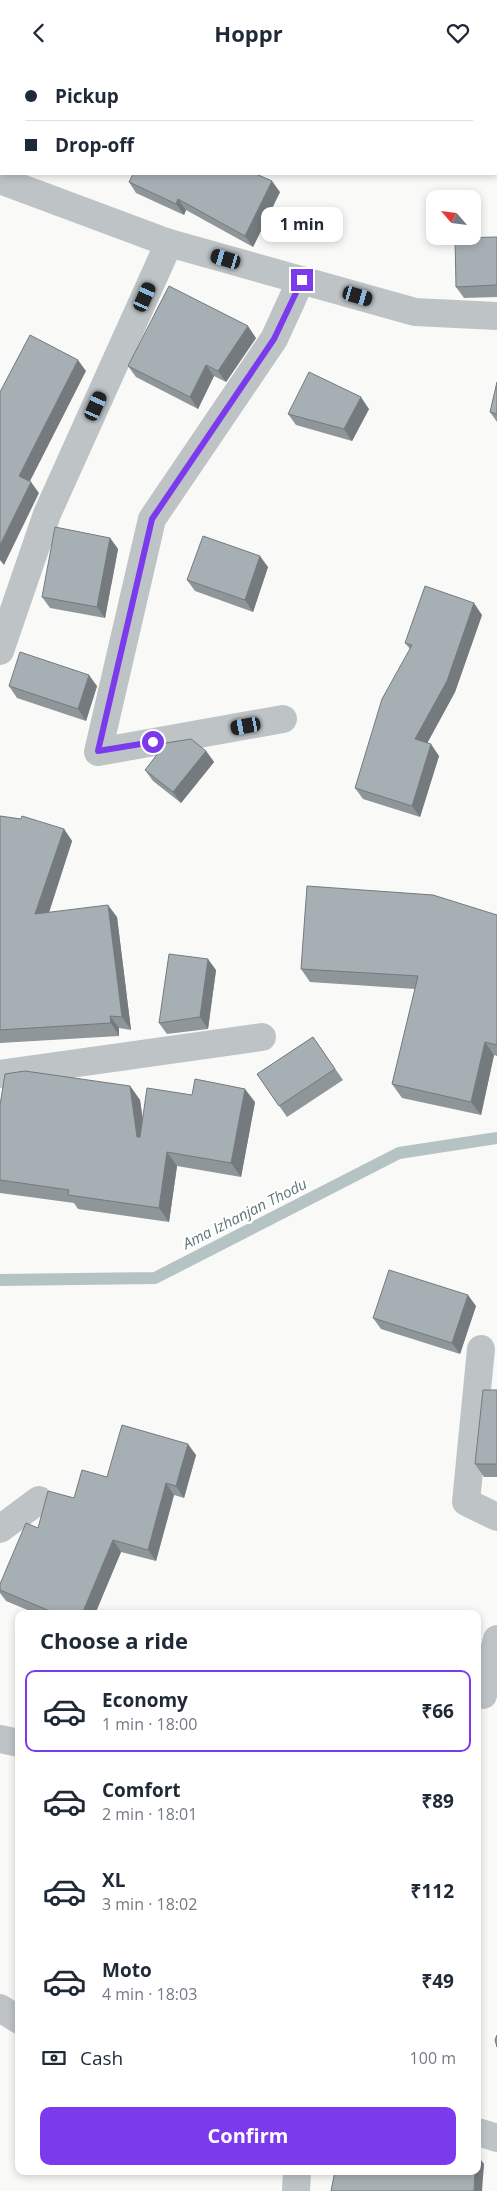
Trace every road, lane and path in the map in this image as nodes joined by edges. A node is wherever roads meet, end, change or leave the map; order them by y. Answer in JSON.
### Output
{"nodes":[{"id":1,"x":0,"y":180,"type":"edge"},
{"id":2,"x":169,"y":243,"type":"junction"},
{"id":3,"x":302,"y":280,"type":"junction"},
{"id":4,"x":497,"y":316,"type":"edge"},
{"id":5,"x":5,"y":621,"type":"edge"},
{"id":6,"x":0,"y":651,"type":"edge"},
{"id":7,"x":283,"y":719,"type":"dead end"},
{"id":8,"x":262,"y":1037,"type":"dead end"},
{"id":9,"x":0,"y":1074,"type":"edge"},
{"id":10,"x":481,"y":1349,"type":"dead end"},
{"id":11,"x":39,"y":1500,"type":"dead end"},
{"id":12,"x":497,"y":1517,"type":"edge"},
{"id":13,"x":0,"y":1529,"type":"edge"},
{"id":14,"x":497,"y":1639,"type":"edge"},
{"id":15,"x":486,"y":1695,"type":"edge"},
{"id":16,"x":0,"y":1739,"type":"edge"},
{"id":17,"x":15,"y":1742,"type":"edge"},
{"id":18,"x":0,"y":2008,"type":"edge"},
{"id":19,"x":15,"y":2017,"type":"edge"},
{"id":20,"x":481,"y":2133,"type":"edge"},
{"id":21,"x":497,"y":2138,"type":"edge"},
{"id":22,"x":297,"y":2175,"type":"edge"},
{"id":23,"x":296,"y":2191,"type":"edge"}],
"edges":[{"from":1,"to":2,"type":"street"},
{"from":2,"to":3,"type":"street"},
{"from":2,"to":5,"type":"street"},
{"from":3,"to":4,"type":"street"},
{"from":3,"to":7,"type":"street"},
{"from":5,"to":6,"type":"street"},
{"from":8,"to":9,"type":"street"},
{"from":10,"to":12,"type":"street"},
{"from":11,"to":13,"type":"street"},
{"from":14,"to":15,"type":"street"},
{"from":16,"to":17,"type":"street"},
{"from":18,"to":19,"type":"street"},
{"from":20,"to":21,"type":"street"},
{"from":22,"to":23,"type":"street"}]}
